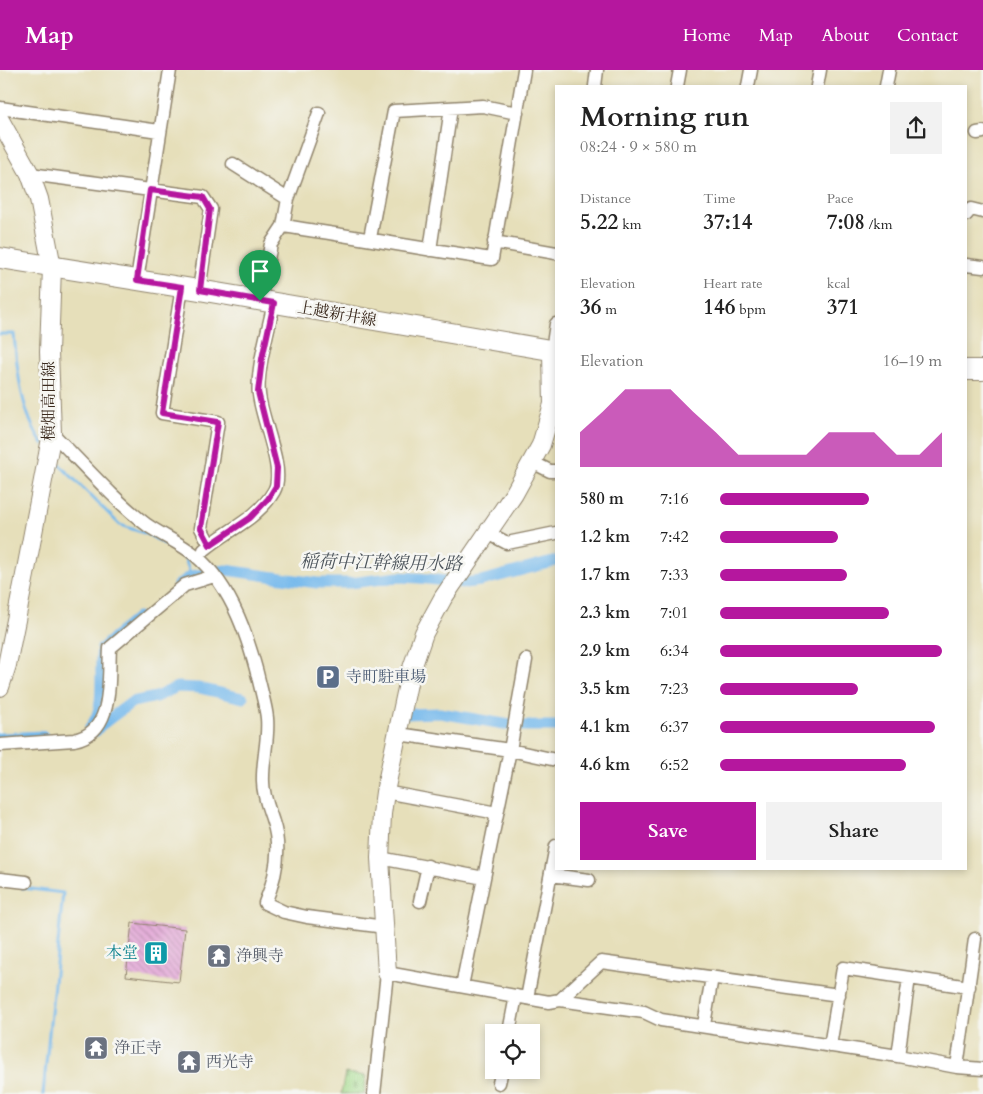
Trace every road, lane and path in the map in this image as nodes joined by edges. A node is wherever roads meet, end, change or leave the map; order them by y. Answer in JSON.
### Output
{"nodes":[{"id":1,"x":170,"y":70,"type":"edge"},
{"id":2,"x":524,"y":70,"type":"edge"},
{"id":3,"x":597,"y":70,"type":"edge"},
{"id":4,"x":680,"y":70,"type":"edge"},
{"id":5,"x":751,"y":70,"type":"edge"},
{"id":6,"x":820,"y":70,"type":"edge"},
{"id":7,"x":889,"y":70,"type":"edge"},
{"id":8,"x":595,"y":85,"type":"edge"},
{"id":9,"x":677,"y":85,"type":"edge"},
{"id":10,"x":748,"y":85,"type":"edge"},
{"id":11,"x":817,"y":85,"type":"edge"},
{"id":12,"x":886,"y":85,"type":"edge"},
{"id":13,"x":0,"y":108,"type":"edge"},
{"id":14,"x":451,"y":108,"type":"junction"},
{"id":15,"x":517,"y":113,"type":"junction"},
{"id":16,"x":319,"y":114,"type":"dead end"},
{"id":17,"x":0,"y":120,"type":"edge"},
{"id":18,"x":159,"y":131,"type":"junction"},
{"id":19,"x":233,"y":164,"type":"dead end"},
{"id":20,"x":30,"y":174,"type":"junction"},
{"id":21,"x":150,"y":190,"type":"junction"},
{"id":22,"x":288,"y":199,"type":"junction"},
{"id":23,"x":983,"y":212,"type":"edge"},
{"id":24,"x":967,"y":214,"type":"edge"},
{"id":25,"x":283,"y":226,"type":"junction"},
{"id":26,"x":370,"y":238,"type":"junction"},
{"id":27,"x":494,"y":242,"type":"junction"},
{"id":28,"x":430,"y":250,"type":"junction"},
{"id":29,"x":555,"y":253,"type":"edge"},
{"id":30,"x":0,"y":258,"type":"edge"},
{"id":31,"x":967,"y":265,"type":"edge"},
{"id":32,"x":52,"y":267,"type":"junction"},
{"id":33,"x":983,"y":267,"type":"edge"},
{"id":34,"x":137,"y":280,"type":"junction"},
{"id":35,"x":191,"y":289,"type":"junction"},
{"id":36,"x":267,"y":302,"type":"junction"},
{"id":37,"x":555,"y":338,"type":"edge"},
{"id":38,"x":554,"y":351,"type":"edge"},
{"id":39,"x":967,"y":370,"type":"edge"},
{"id":40,"x":983,"y":370,"type":"edge"},
{"id":41,"x":52,"y":433,"type":"junction"},
{"id":42,"x":532,"y":462,"type":"junction"},
{"id":43,"x":555,"y":471,"type":"edge"},
{"id":44,"x":488,"y":533,"type":"junction"},
{"id":45,"x":555,"y":533,"type":"edge"},
{"id":46,"x":210,"y":545,"type":"junction"},
{"id":47,"x":196,"y":556,"type":"junction"},
{"id":48,"x":214,"y":576,"type":"junction"},
{"id":49,"x":526,"y":660,"type":"dead end"},
{"id":50,"x":0,"y":687,"type":"edge"},
{"id":51,"x":398,"y":734,"type":"junction"},
{"id":52,"x":0,"y":745,"type":"edge"},
{"id":53,"x":510,"y":750,"type":"junction"},
{"id":54,"x":555,"y":760,"type":"edge"},
{"id":55,"x":385,"y":792,"type":"junction"},
{"id":56,"x":497,"y":813,"type":"junction"},
{"id":57,"x":555,"y":852,"type":"edge"},
{"id":58,"x":380,"y":858,"type":"junction"},
{"id":59,"x":428,"y":866,"type":"junction"},
{"id":60,"x":551,"y":875,"type":"junction"},
{"id":61,"x":484,"y":878,"type":"junction"},
{"id":62,"x":0,"y":879,"type":"edge"},
{"id":63,"x":589,"y":880,"type":"dead end"},
{"id":64,"x":26,"y":882,"type":"dead end"},
{"id":65,"x":420,"y":901,"type":"dead end"},
{"id":66,"x":385,"y":927,"type":"junction"},
{"id":67,"x":975,"y":939,"type":"dead end"},
{"id":68,"x":387,"y":973,"type":"junction"},
{"id":69,"x":712,"y":978,"type":"junction"},
{"id":70,"x":909,"y":978,"type":"junction"},
{"id":71,"x":462,"y":986,"type":"junction"},
{"id":72,"x":968,"y":987,"type":"junction"},
{"id":73,"x":839,"y":995,"type":"junction"},
{"id":74,"x":522,"y":997,"type":"junction"},
{"id":75,"x":560,"y":1000,"type":"junction"},
{"id":76,"x":512,"y":1024,"type":"edge"},
{"id":77,"x":704,"y":1025,"type":"junction"},
{"id":78,"x":830,"y":1046,"type":"junction"},
{"id":79,"x":898,"y":1056,"type":"junction"},
{"id":80,"x":957,"y":1067,"type":"junction"},
{"id":81,"x":983,"y":1069,"type":"edge"},
{"id":82,"x":374,"y":1094,"type":"edge"}],
"edges":[{"from":1,"to":18,"type":"street"},
{"from":2,"to":15,"type":"street"},
{"from":3,"to":8,"type":"street"},
{"from":4,"to":9,"type":"street"},
{"from":5,"to":10,"type":"street"},
{"from":6,"to":11,"type":"street"},
{"from":7,"to":12,"type":"street"},
{"from":13,"to":18,"type":"street"},
{"from":14,"to":15,"type":"street"},
{"from":14,"to":26,"type":"street"},
{"from":14,"to":28,"type":"street"},
{"from":15,"to":27,"type":"street"},
{"from":16,"to":22,"type":"street"},
{"from":17,"to":20,"type":"street","name":"横畑高田線"},
{"from":18,"to":21,"type":"street"},
{"from":19,"to":22,"type":"street"},
{"from":20,"to":21,"type":"street"},
{"from":20,"to":32,"type":"street","name":"横畑高田線"},
{"from":21,"to":34,"type":"street"},
{"from":21,"to":35,"type":"street"},
{"from":22,"to":25,"type":"street"},
{"from":23,"to":24,"type":"street"},
{"from":25,"to":26,"type":"street"},
{"from":25,"to":36,"type":"street"},
{"from":26,"to":28,"type":"street"},
{"from":27,"to":28,"type":"street"},
{"from":27,"to":29,"type":"street"},
{"from":30,"to":32,"type":"main road","name":"上越新井線"},
{"from":31,"to":33,"type":"street"},
{"from":32,"to":34,"type":"main road","name":"上越新井線"},
{"from":32,"to":41,"type":"street","name":"横畑高田線"},
{"from":34,"to":35,"type":"main road","name":"上越新井線"},
{"from":35,"to":36,"type":"main road","name":"上越新井線"},
{"from":35,"to":46,"type":"street"},
{"from":36,"to":38,"type":"main road","name":"上越新井線"},
{"from":36,"to":46,"type":"street"},
{"from":37,"to":38,"type":"street"},
{"from":38,"to":42,"type":"street"},
{"from":39,"to":40,"type":"main road"},
{"from":41,"to":47,"type":"street"},
{"from":41,"to":50,"type":"street","name":"横畑高田線"},
{"from":42,"to":43,"type":"street"},
{"from":42,"to":44,"type":"street"},
{"from":44,"to":45,"type":"street"},
{"from":44,"to":51,"type":"street"},
{"from":46,"to":47,"type":"street"},
{"from":47,"to":48,"type":"street"},
{"from":48,"to":52,"type":"street"},
{"from":48,"to":66,"type":"street"},
{"from":49,"to":53,"type":"street"},
{"from":51,"to":53,"type":"street"},
{"from":51,"to":55,"type":"street"},
{"from":53,"to":54,"type":"street"},
{"from":53,"to":56,"type":"street"},
{"from":55,"to":56,"type":"street"},
{"from":55,"to":58,"type":"street"},
{"from":56,"to":61,"type":"street"},
{"from":57,"to":60,"type":"street"},
{"from":58,"to":59,"type":"street"},
{"from":58,"to":66,"type":"street"},
{"from":59,"to":61,"type":"street"},
{"from":59,"to":65,"type":"street"},
{"from":60,"to":63,"type":"street"},
{"from":60,"to":74,"type":"street"},
{"from":61,"to":71,"type":"street"},
{"from":62,"to":64,"type":"street"},
{"from":66,"to":68,"type":"street"},
{"from":67,"to":72,"type":"street"},
{"from":68,"to":71,"type":"street"},
{"from":68,"to":82,"type":"street"},
{"from":69,"to":73,"type":"street"},
{"from":69,"to":75,"type":"street"},
{"from":69,"to":77,"type":"street"},
{"from":70,"to":72,"type":"street"},
{"from":70,"to":73,"type":"street"},
{"from":70,"to":79,"type":"street"},
{"from":71,"to":74,"type":"street"},
{"from":72,"to":80,"type":"street"},
{"from":73,"to":78,"type":"street"},
{"from":74,"to":75,"type":"street"},
{"from":74,"to":76,"type":"street"},
{"from":75,"to":77,"type":"street"},
{"from":77,"to":78,"type":"street"},
{"from":78,"to":79,"type":"street"},
{"from":79,"to":80,"type":"street"},
{"from":80,"to":81,"type":"street"}]}
